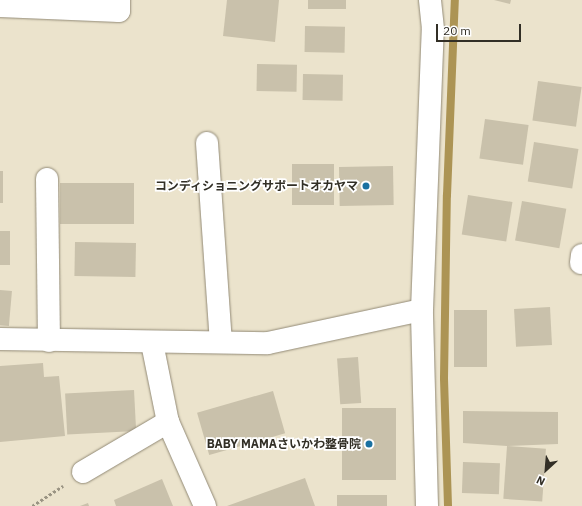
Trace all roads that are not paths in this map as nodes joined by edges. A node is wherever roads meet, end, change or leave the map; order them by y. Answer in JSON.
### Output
{"nodes":[{"id":1,"x":119,"y":0,"type":"edge"},
{"id":2,"x":430,"y":0,"type":"edge"},
{"id":3,"x":0,"y":6,"type":"edge"},
{"id":4,"x":207,"y":143,"type":"dead end"},
{"id":5,"x":47,"y":180,"type":"dead end"},
{"id":6,"x":422,"y":310,"type":"junction"},
{"id":7,"x":0,"y":339,"type":"edge"},
{"id":8,"x":49,"y":341,"type":"junction"},
{"id":9,"x":221,"y":342,"type":"junction"},
{"id":10,"x":152,"y":343,"type":"junction"},
{"id":11,"x":168,"y":422,"type":"junction"},
{"id":12,"x":83,"y":472,"type":"road end"},
{"id":13,"x":205,"y":506,"type":"edge"},
{"id":14,"x":427,"y":506,"type":"edge"}],
"edges":[{"from":1,"to":3,"type":"street"},
{"from":2,"to":6,"type":"street"},
{"from":4,"to":9,"type":"street"},
{"from":5,"to":8,"type":"street"},
{"from":6,"to":9,"type":"street"},
{"from":6,"to":14,"type":"street"},
{"from":7,"to":8,"type":"street"},
{"from":8,"to":10,"type":"street"},
{"from":9,"to":10,"type":"street"},
{"from":10,"to":11,"type":"street"},
{"from":11,"to":12,"type":"street"},
{"from":11,"to":13,"type":"street"}]}
